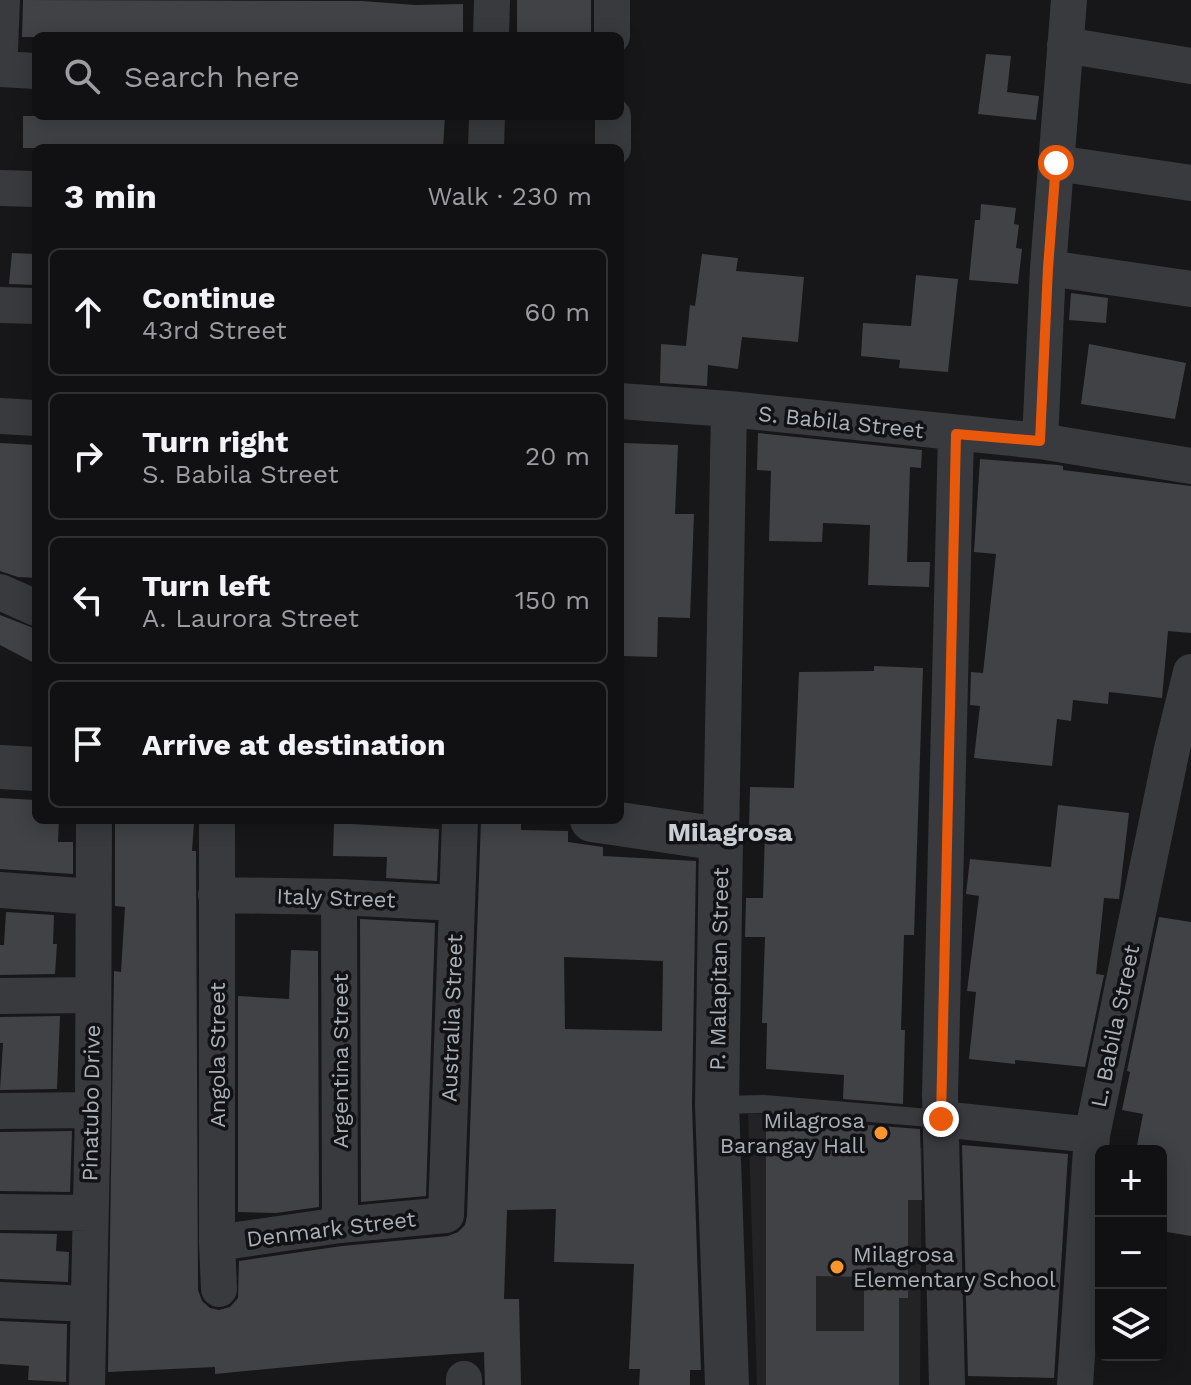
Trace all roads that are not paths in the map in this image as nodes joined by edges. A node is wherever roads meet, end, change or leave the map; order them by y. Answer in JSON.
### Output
{"nodes":[{"id":1,"x":2,"y":0,"type":"edge"},
{"id":2,"x":492,"y":0,"type":"edge"},
{"id":3,"x":612,"y":0,"type":"edge"},
{"id":4,"x":1069,"y":0,"type":"edge"},
{"id":5,"x":491,"y":32,"type":"edge"},
{"id":6,"x":612,"y":32,"type":"edge"},
{"id":7,"x":1065,"y":45,"type":"junction"},
{"id":8,"x":0,"y":49,"type":"edge"},
{"id":9,"x":1191,"y":66,"type":"edge"},
{"id":10,"x":0,"y":69,"type":"edge"},
{"id":11,"x":32,"y":71,"type":"edge"},
{"id":12,"x":487,"y":120,"type":"edge"},
{"id":13,"x":613,"y":120,"type":"edge"},
{"id":14,"x":486,"y":144,"type":"edge"},
{"id":15,"x":613,"y":144,"type":"edge"},
{"id":16,"x":1056,"y":163,"type":"junction"},
{"id":17,"x":1191,"y":183,"type":"edge"},
{"id":18,"x":0,"y":188,"type":"edge"},
{"id":19,"x":32,"y":189,"type":"edge"},
{"id":20,"x":1048,"y":268,"type":"junction"},
{"id":21,"x":1191,"y":289,"type":"edge"},
{"id":22,"x":0,"y":305,"type":"edge"},
{"id":23,"x":32,"y":306,"type":"edge"},
{"id":24,"x":624,"y":401,"type":"edge"},
{"id":25,"x":729,"y":409,"type":"junction"},
{"id":26,"x":0,"y":416,"type":"edge"},
{"id":27,"x":32,"y":418,"type":"edge"},
{"id":28,"x":956,"y":434,"type":"junction"},
{"id":29,"x":1040,"y":441,"type":"junction"},
{"id":30,"x":1191,"y":466,"type":"edge"},
{"id":31,"x":0,"y":592,"type":"edge"},
{"id":32,"x":32,"y":606,"type":"edge"},
{"id":33,"x":1191,"y":672,"type":"edge"},
{"id":34,"x":1182,"y":751,"type":"edge"},
{"id":35,"x":0,"y":767,"type":"edge"},
{"id":36,"x":32,"y":769,"type":"edge"},
{"id":37,"x":94,"y":824,"type":"edge"},
{"id":38,"x":217,"y":824,"type":"edge"},
{"id":39,"x":460,"y":824,"type":"edge"},
{"id":40,"x":619,"y":824,"type":"edge"},
{"id":41,"x":721,"y":839,"type":"junction"},
{"id":42,"x":0,"y":890,"type":"edge"},
{"id":43,"x":216,"y":895,"type":"junction"},
{"id":44,"x":93,"y":897,"type":"junction"},
{"id":45,"x":339,"y":897,"type":"junction"},
{"id":46,"x":456,"y":903,"type":"junction"},
{"id":47,"x":93,"y":995,"type":"junction"},
{"id":48,"x":0,"y":996,"type":"edge"},
{"id":49,"x":717,"y":1105,"type":"junction"},
{"id":50,"x":93,"y":1110,"type":"junction"},
{"id":51,"x":0,"y":1111,"type":"edge"},
{"id":52,"x":941,"y":1119,"type":"junction"},
{"id":53,"x":1092,"y":1135,"type":"junction"},
{"id":54,"x":0,"y":1212,"type":"edge"},
{"id":55,"x":89,"y":1213,"type":"junction"},
{"id":56,"x":446,"y":1215,"type":"joint"},
{"id":57,"x":340,"y":1225,"type":"junction"},
{"id":58,"x":217,"y":1243,"type":"junction"},
{"id":59,"x":219,"y":1289,"type":"dead end"},
{"id":60,"x":0,"y":1300,"type":"edge"},
{"id":61,"x":88,"y":1304,"type":"junction"},
{"id":62,"x":87,"y":1385,"type":"edge"},
{"id":63,"x":727,"y":1385,"type":"edge"},
{"id":64,"x":947,"y":1385,"type":"edge"},
{"id":65,"x":1075,"y":1385,"type":"edge"}],
"edges":[{"from":1,"to":8,"type":"street"},
{"from":2,"to":5,"type":"street"},
{"from":3,"to":6,"type":"street"},
{"from":4,"to":7,"type":"street"},
{"from":7,"to":9,"type":"street"},
{"from":7,"to":16,"type":"street"},
{"from":10,"to":11,"type":"street"},
{"from":12,"to":14,"type":"street"},
{"from":13,"to":15,"type":"street"},
{"from":16,"to":17,"type":"street"},
{"from":16,"to":20,"type":"street"},
{"from":18,"to":19,"type":"street"},
{"from":20,"to":21,"type":"street"},
{"from":20,"to":29,"type":"street"},
{"from":22,"to":23,"type":"street"},
{"from":24,"to":25,"type":"street","name":"S. Babila Street"},
{"from":25,"to":28,"type":"street","name":"S. Babila Street"},
{"from":25,"to":41,"type":"street","name":"P. Malapitan Street"},
{"from":26,"to":27,"type":"street"},
{"from":28,"to":29,"type":"street","name":"S. Babila Street"},
{"from":28,"to":52,"type":"street"},
{"from":29,"to":30,"type":"street","name":"S. Babila Street"},
{"from":31,"to":32,"type":"street"},
{"from":33,"to":34,"type":"street","name":"L. Babila Street"},
{"from":34,"to":53,"type":"street","name":"L. Babila Street"},
{"from":35,"to":36,"type":"street"},
{"from":37,"to":44,"type":"street","name":"Pinatubo Drive"},
{"from":38,"to":43,"type":"street","name":"Angola Street"},
{"from":39,"to":46,"type":"street","name":"Australia Street"},
{"from":40,"to":41,"type":"street"},
{"from":41,"to":49,"type":"street","name":"P. Malapitan Street"},
{"from":42,"to":44,"type":"street"},
{"from":43,"to":45,"type":"street","name":"Italy Street"},
{"from":43,"to":58,"type":"street","name":"Angola Street"},
{"from":44,"to":47,"type":"street","name":"Pinatubo Drive"},
{"from":45,"to":46,"type":"street","name":"Italy Street"},
{"from":45,"to":57,"type":"street","name":"Argentina Street"},
{"from":46,"to":56,"type":"street","name":"Australia Street"},
{"from":47,"to":48,"type":"street"},
{"from":47,"to":50,"type":"street","name":"Pinatubo Drive"},
{"from":49,"to":52,"type":"lane"},
{"from":49,"to":63,"type":"street","name":"P. Malapitan Street"},
{"from":50,"to":51,"type":"street"},
{"from":50,"to":55,"type":"street","name":"Pinatubo Drive"},
{"from":52,"to":53,"type":"street"},
{"from":52,"to":64,"type":"street"},
{"from":53,"to":65,"type":"street","name":"L. Babila Street"},
{"from":54,"to":55,"type":"street"},
{"from":55,"to":61,"type":"street","name":"Pinatubo Drive"},
{"from":56,"to":57,"type":"street","name":"Denmark Street"},
{"from":57,"to":58,"type":"street","name":"Denmark Street"},
{"from":58,"to":59,"type":"street","name":"Angola Street"},
{"from":60,"to":61,"type":"street"},
{"from":61,"to":62,"type":"street","name":"Pinatubo Drive"}]}
